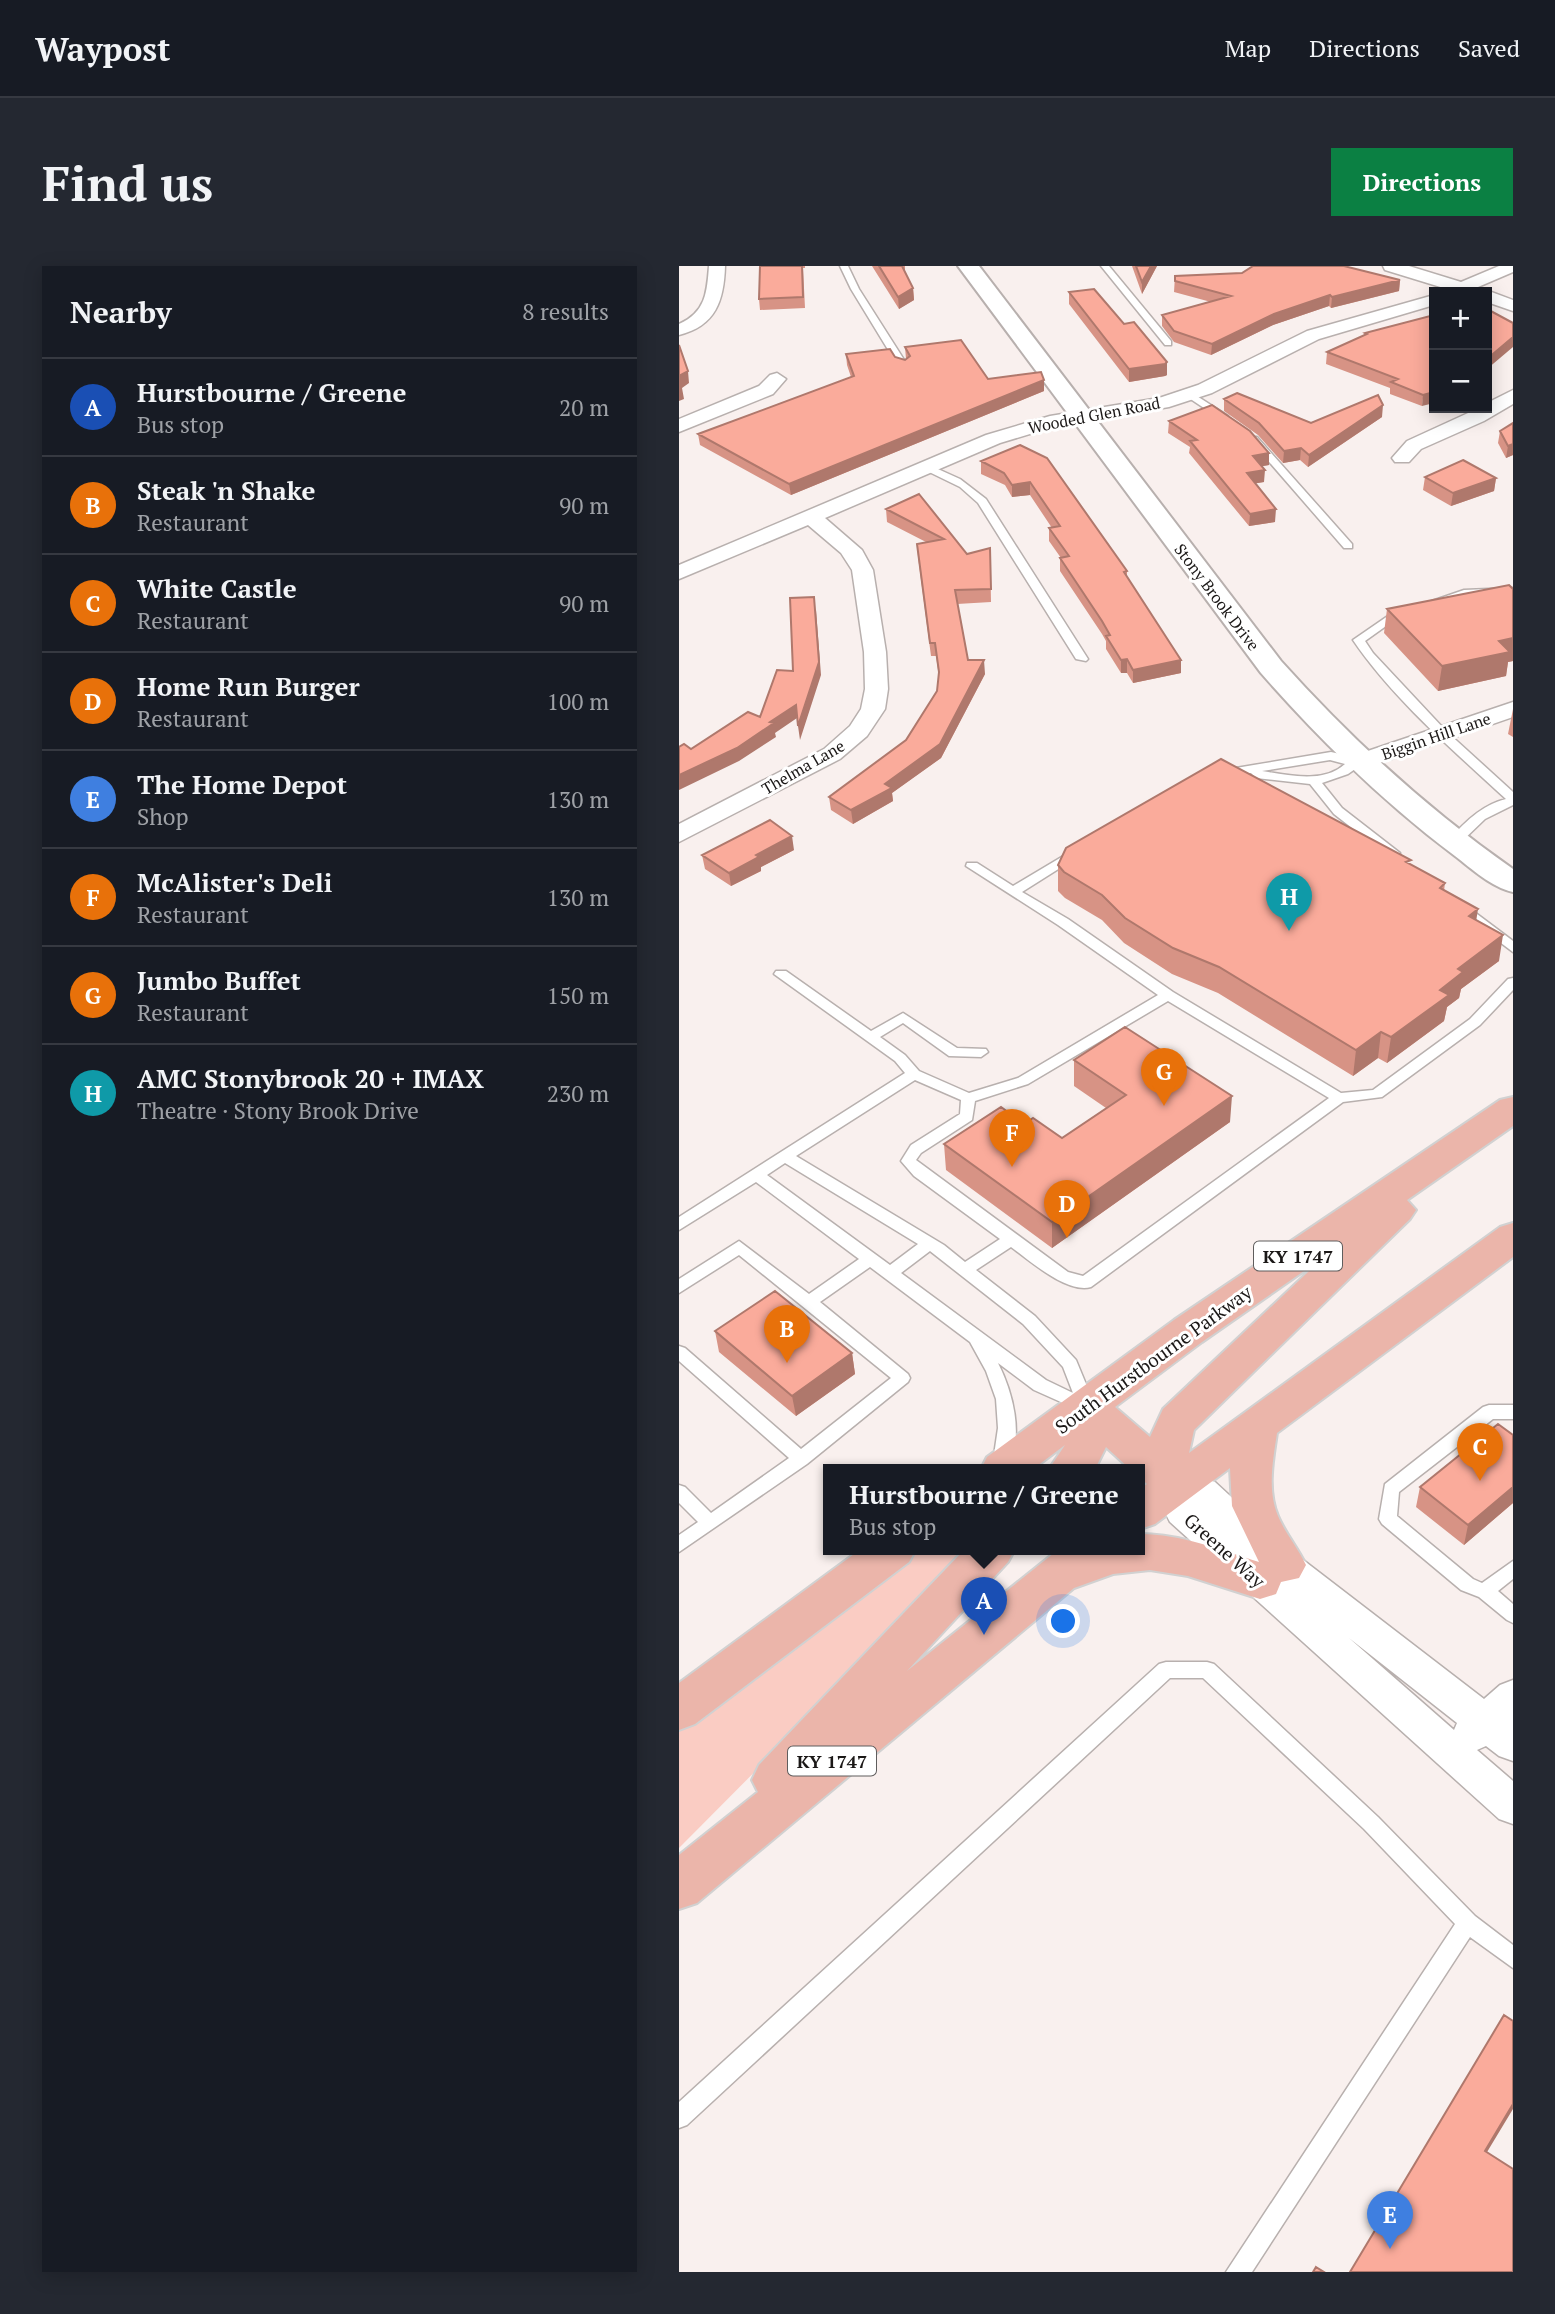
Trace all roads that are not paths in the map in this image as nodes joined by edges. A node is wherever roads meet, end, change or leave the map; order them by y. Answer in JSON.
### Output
{"nodes":[{"id":1,"x":717,"y":266,"type":"edge"},
{"id":2,"x":844,"y":266,"type":"edge"},
{"id":3,"x":968,"y":266,"type":"edge"},
{"id":4,"x":1105,"y":266,"type":"edge"},
{"id":5,"x":1391,"y":266,"type":"edge"},
{"id":6,"x":1513,"y":266,"type":"edge"},
{"id":7,"x":1451,"y":287,"type":"edge"},
{"id":8,"x":1471,"y":287,"type":"edge"},
{"id":9,"x":1492,"y":298,"type":"edge"},
{"id":10,"x":1429,"y":301,"type":"edge"},
{"id":11,"x":1513,"y":306,"type":"edge"},
{"id":12,"x":679,"y":330,"type":"edge"},
{"id":13,"x":1168,"y":343,"type":"dead end"},
{"id":14,"x":902,"y":366,"type":"edge"},
{"id":15,"x":777,"y":379,"type":"dead end"},
{"id":16,"x":1189,"y":394,"type":"junction"},
{"id":17,"x":1513,"y":396,"type":"edge"},
{"id":18,"x":1083,"y":417,"type":"junction"},
{"id":19,"x":1232,"y":423,"type":"edge"},
{"id":20,"x":679,"y":426,"type":"edge"},
{"id":21,"x":1243,"y":431,"type":"edge"},
{"id":22,"x":1402,"y":458,"type":"dead end"},
{"id":23,"x":926,"y":467,"type":"junction"},
{"id":24,"x":811,"y":517,"type":"junction"},
{"id":25,"x":1348,"y":546,"type":"dead end"},
{"id":26,"x":679,"y":573,"type":"edge"},
{"id":27,"x":1513,"y":590,"type":"edge"},
{"id":28,"x":1425,"y":604,"type":"edge"},
{"id":29,"x":1412,"y":608,"type":"edge"},
{"id":30,"x":1081,"y":659,"type":"dead end"},
{"id":31,"x":1513,"y":709,"type":"edge"},
{"id":32,"x":1442,"y":734,"type":"junction"},
{"id":33,"x":1356,"y":763,"type":"junction"},
{"id":34,"x":1233,"y":771,"type":"junction"},
{"id":35,"x":1209,"y":779,"type":"edge"},
{"id":36,"x":1314,"y":780,"type":"junction"},
{"id":37,"x":1513,"y":800,"type":"edge"},
{"id":38,"x":679,"y":834,"type":"edge"},
{"id":39,"x":1093,"y":842,"type":"edge"},
{"id":40,"x":1454,"y":842,"type":"junction"},
{"id":41,"x":1403,"y":861,"type":"edge"},
{"id":42,"x":972,"y":866,"type":"dead end"},
{"id":43,"x":1513,"y":884,"type":"edge"},
{"id":44,"x":1013,"y":892,"type":"junction"},
{"id":45,"x":1445,"y":893,"type":"edge"},
{"id":46,"x":1513,"y":948,"type":"edge"},
{"id":47,"x":781,"y":974,"type":"dead end"},
{"id":48,"x":1513,"y":982,"type":"edge"},
{"id":49,"x":1168,"y":995,"type":"junction"},
{"id":50,"x":871,"y":1037,"type":"junction"},
{"id":51,"x":981,"y":1052,"type":"dead end"},
{"id":52,"x":914,"y":1074,"type":"junction"},
{"id":53,"x":968,"y":1098,"type":"junction"},
{"id":54,"x":1339,"y":1098,"type":"junction"},
{"id":55,"x":1513,"y":1109,"type":"edge"},
{"id":56,"x":1477,"y":1134,"type":"junction"},
{"id":57,"x":786,"y":1157,"type":"junction"},
{"id":58,"x":757,"y":1175,"type":"junction"},
{"id":59,"x":679,"y":1224,"type":"edge"},
{"id":60,"x":1513,"y":1237,"type":"edge"},
{"id":61,"x":1011,"y":1239,"type":"junction"},
{"id":62,"x":929,"y":1244,"type":"junction"},
{"id":63,"x":871,"y":1259,"type":"junction"},
{"id":64,"x":964,"y":1270,"type":"junction"},
{"id":65,"x":890,"y":1273,"type":"junction"},
{"id":66,"x":679,"y":1287,"type":"edge"},
{"id":67,"x":809,"y":1302,"type":"junction"},
{"id":68,"x":975,"y":1336,"type":"junction"},
{"id":69,"x":679,"y":1352,"type":"edge"},
{"id":70,"x":1087,"y":1406,"type":"junction"},
{"id":71,"x":1513,"y":1412,"type":"edge"},
{"id":72,"x":1258,"y":1425,"type":"junction"},
{"id":73,"x":801,"y":1460,"type":"junction"},
{"id":74,"x":1002,"y":1464,"type":"edge"},
{"id":75,"x":1008,"y":1464,"type":"edge"},
{"id":76,"x":1075,"y":1464,"type":"edge"},
{"id":77,"x":1177,"y":1485,"type":"junction"},
{"id":78,"x":679,"y":1492,"type":"edge"},
{"id":79,"x":1145,"y":1508,"type":"edge"},
{"id":80,"x":710,"y":1523,"type":"junction"},
{"id":81,"x":679,"y":1545,"type":"edge"},
{"id":82,"x":1145,"y":1552,"type":"edge"},
{"id":83,"x":886,"y":1555,"type":"edge"},
{"id":84,"x":987,"y":1555,"type":"edge"},
{"id":85,"x":1114,"y":1555,"type":"edge"},
{"id":86,"x":1074,"y":1562,"type":"edge"},
{"id":87,"x":1513,"y":1568,"type":"edge"},
{"id":88,"x":1272,"y":1573,"type":"junction"},
{"id":89,"x":1485,"y":1591,"type":"junction"},
{"id":90,"x":1513,"y":1615,"type":"edge"},
{"id":91,"x":679,"y":1710,"type":"edge"},
{"id":92,"x":1504,"y":1721,"type":"edge"},
{"id":93,"x":1452,"y":1752,"type":"junction"},
{"id":94,"x":1513,"y":1806,"type":"edge"},
{"id":95,"x":679,"y":1885,"type":"edge"},
{"id":96,"x":1468,"y":1923,"type":"junction"},
{"id":97,"x":1513,"y":1958,"type":"edge"},
{"id":98,"x":679,"y":2117,"type":"edge"},
{"id":99,"x":1238,"y":2272,"type":"edge"}],
"edges":[{"from":1,"to":12,"type":"street"},
{"from":2,"to":14,"type":"lane"},
{"from":3,"to":18,"type":"street","name":"Stony Brook Drive"},
{"from":4,"to":13,"type":"lane"},
{"from":5,"to":7,"type":"street"},
{"from":6,"to":8,"type":"street"},
{"from":9,"to":11,"type":"street"},
{"from":10,"to":16,"type":"street","name":"Wooded Glen Road"},
{"from":15,"to":20,"type":"street"},
{"from":16,"to":18,"type":"street","name":"Wooded Glen Road"},
{"from":16,"to":19,"type":"lane"},
{"from":17,"to":22,"type":"street"},
{"from":18,"to":23,"type":"street","name":"Wooded Glen Road"},
{"from":18,"to":33,"type":"street","name":"Stony Brook Drive"},
{"from":21,"to":25,"type":"lane"},
{"from":23,"to":24,"type":"street","name":"Wooded Glen Road"},
{"from":23,"to":30,"type":"lane"},
{"from":24,"to":26,"type":"street","name":"Wooded Glen Road"},
{"from":24,"to":38,"type":"street","name":"Thelma Lane"},
{"from":27,"to":28,"type":"lane"},
{"from":29,"to":32,"type":"lane"},
{"from":31,"to":32,"type":"street","name":"Biggin Hill Lane"},
{"from":32,"to":33,"type":"street","name":"Biggin Hill Lane"},
{"from":32,"to":37,"type":"lane"},
{"from":33,"to":34,"type":"lane"},
{"from":33,"to":36,"type":"lane"},
{"from":33,"to":40,"type":"street","name":"Stony Brook Drive"},
{"from":34,"to":35,"type":"lane"},
{"from":34,"to":36,"type":"lane"},
{"from":36,"to":41,"type":"lane"},
{"from":37,"to":40,"type":"lane"},
{"from":39,"to":44,"type":"lane"},
{"from":40,"to":43,"type":"street","name":"Stony Brook Drive"},
{"from":42,"to":44,"type":"lane"},
{"from":44,"to":49,"type":"lane"},
{"from":45,"to":46,"type":"lane"},
{"from":47,"to":50,"type":"lane"},
{"from":48,"to":54,"type":"lane"},
{"from":49,"to":53,"type":"lane"},
{"from":49,"to":54,"type":"lane"},
{"from":50,"to":51,"type":"lane"},
{"from":50,"to":52,"type":"lane"},
{"from":52,"to":53,"type":"lane"},
{"from":52,"to":57,"type":"lane"},
{"from":53,"to":61,"type":"lane"},
{"from":54,"to":61,"type":"lane"},
{"from":55,"to":56,"type":"main road","name":"South Hurstbourne Parkway","number":"KY 1747"},
{"from":56,"to":70,"type":"main road","name":"South Hurstbourne Parkway","number":"KY 1747"},
{"from":56,"to":77,"type":"main road"},
{"from":57,"to":58,"type":"lane"},
{"from":57,"to":62,"type":"lane"},
{"from":58,"to":59,"type":"lane"},
{"from":58,"to":63,"type":"lane"},
{"from":60,"to":72,"type":"main road"},
{"from":61,"to":64,"type":"lane"},
{"from":62,"to":64,"type":"lane"},
{"from":62,"to":65,"type":"lane"},
{"from":63,"to":65,"type":"lane"},
{"from":63,"to":67,"type":"lane"},
{"from":64,"to":70,"type":"lane"},
{"from":65,"to":68,"type":"lane"},
{"from":66,"to":67,"type":"lane"},
{"from":67,"to":73,"type":"lane"},
{"from":68,"to":70,"type":"lane"},
{"from":68,"to":74,"type":"lane"},
{"from":69,"to":73,"type":"lane"},
{"from":70,"to":75,"type":"main road","name":"South Hurstbourne Parkway","number":"KY 1747"},
{"from":70,"to":76,"type":"main road"},
{"from":70,"to":77,"type":"main road"},
{"from":71,"to":89,"type":"lane"},
{"from":72,"to":77,"type":"main road"},
{"from":72,"to":88,"type":"main road"},
{"from":73,"to":80,"type":"lane"},
{"from":77,"to":79,"type":"main road"},
{"from":77,"to":88,"type":"street","name":"Greene Way"},
{"from":78,"to":80,"type":"lane"},
{"from":80,"to":81,"type":"lane"},
{"from":82,"to":88,"type":"main road"},
{"from":83,"to":91,"type":"main road"},
{"from":84,"to":95,"type":"main road"},
{"from":85,"to":86,"type":"main road"},
{"from":86,"to":95,"type":"main road","number":"KY 1747"},
{"from":87,"to":89,"type":"lane"},
{"from":88,"to":92,"type":"street","name":"Greene Way"},
{"from":88,"to":93,"type":"street","name":"Greene Way"},
{"from":89,"to":90,"type":"lane"},
{"from":92,"to":93,"type":"street"},
{"from":93,"to":94,"type":"street","name":"Greene Way"},
{"from":96,"to":97,"type":"lane"},
{"from":96,"to":98,"type":"lane"},
{"from":96,"to":99,"type":"lane"}]}
